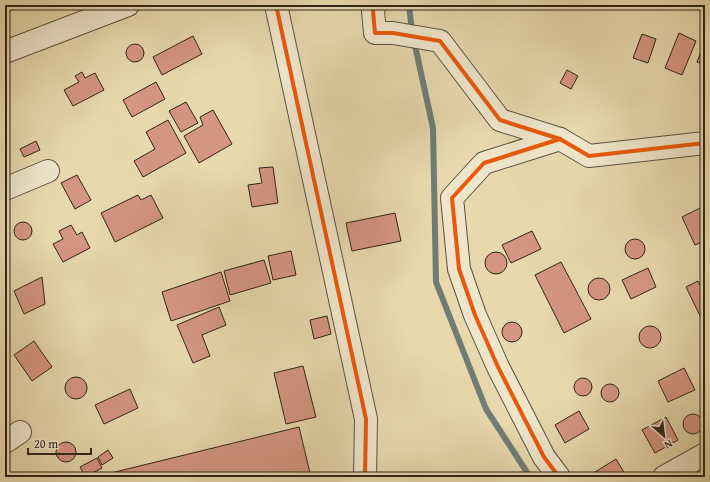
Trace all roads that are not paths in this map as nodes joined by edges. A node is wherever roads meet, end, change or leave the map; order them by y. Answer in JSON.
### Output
{"nodes":[{"id":1,"x":128,"y":5,"type":"edge"},
{"id":2,"x":276,"y":5,"type":"edge"},
{"id":3,"x":374,"y":5,"type":"edge"},
{"id":4,"x":5,"y":52,"type":"edge"},
{"id":5,"x":560,"y":139,"type":"junction"},
{"id":6,"x":705,"y":143,"type":"edge"},
{"id":7,"x":48,"y":171,"type":"dead end"},
{"id":8,"x":5,"y":189,"type":"edge"},
{"id":9,"x":705,"y":454,"type":"edge"},
{"id":10,"x":365,"y":477,"type":"edge"},
{"id":11,"x":559,"y":477,"type":"edge"},
{"id":12,"x":664,"y":477,"type":"edge"}],
"edges":[{"from":1,"to":4,"type":"street"},
{"from":2,"to":10,"type":"street"},
{"from":3,"to":5,"type":"street"},
{"from":5,"to":6,"type":"street"},
{"from":5,"to":11,"type":"street"},
{"from":7,"to":8,"type":"street"},
{"from":9,"to":12,"type":"street"}]}
